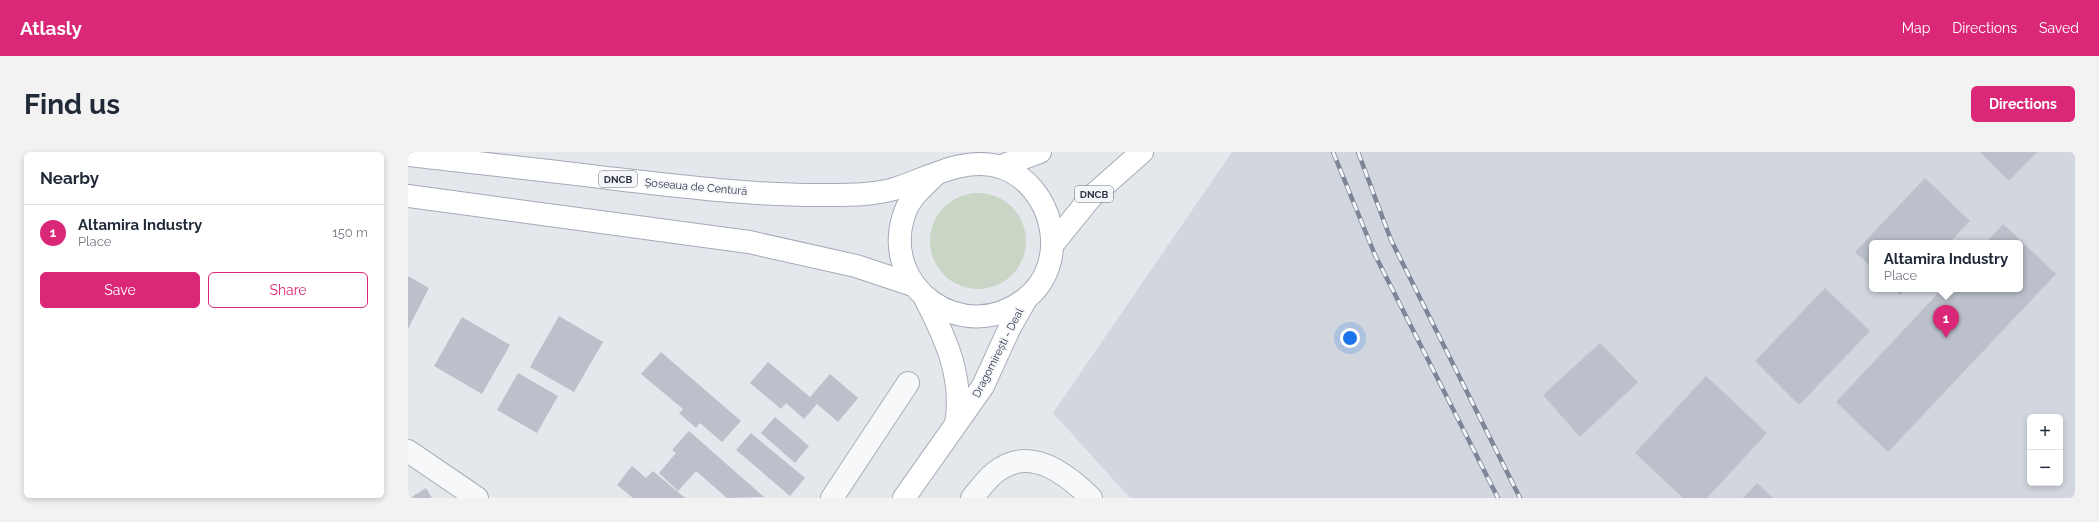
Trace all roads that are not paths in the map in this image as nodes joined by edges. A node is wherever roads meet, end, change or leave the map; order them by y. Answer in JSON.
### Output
{"nodes":[{"id":1,"x":1040,"y":152,"type":"edge"},
{"id":2,"x":1142,"y":152,"type":"edge"},
{"id":3,"x":408,"y":154,"type":"edge"},
{"id":4,"x":999,"y":167,"type":"junction"},
{"id":5,"x":935,"y":176,"type":"junction"},
{"id":6,"x":408,"y":196,"type":"edge"},
{"id":7,"x":1053,"y":244,"type":"junction"},
{"id":8,"x":919,"y":291,"type":"junction"},
{"id":9,"x":1026,"y":299,"type":"junction"},
{"id":10,"x":908,"y":383,"type":"dead end"},
{"id":11,"x":956,"y":427,"type":"junction"},
{"id":12,"x":408,"y":451,"type":"edge"},
{"id":13,"x":476,"y":498,"type":"edge"},
{"id":14,"x":832,"y":498,"type":"edge"},
{"id":15,"x":904,"y":498,"type":"edge"},
{"id":16,"x":972,"y":498,"type":"edge"},
{"id":17,"x":1091,"y":498,"type":"edge"}],
"edges":[{"from":1,"to":4,"type":"main road","name":"Șoseaua de Centură","number":"DNCB"},
{"from":2,"to":7,"type":"main road","name":"Șoseaua de Centură","number":"DNCB"},
{"from":3,"to":5,"type":"main road","name":"Șoseaua de Centură","number":"DNCB"},
{"from":4,"to":5,"type":"main road","name":"Șoseaua de Centură","number":"DNCB"},
{"from":4,"to":7,"type":"main road","name":"Șoseaua de Centură","number":"DNCB"},
{"from":5,"to":8,"type":"main road","name":"Șoseaua de Centură","number":"DNCB"},
{"from":6,"to":8,"type":"main road","name":"Șoseaua de Centură","number":"DNCB"},
{"from":7,"to":9,"type":"main road","name":"Șoseaua de Centură","number":"DNCB"},
{"from":8,"to":9,"type":"main road","name":"Șoseaua de Centură","number":"DNCB"},
{"from":8,"to":11,"type":"main road","name":"Dragomirești - Deal"},
{"from":9,"to":11,"type":"main road","name":"Dragomirești - Deal"},
{"from":10,"to":14,"type":"street"},
{"from":11,"to":15,"type":"main road","name":"Dragomirești - Deal"},
{"from":12,"to":13,"type":"street"},
{"from":16,"to":17,"type":"street"}]}
